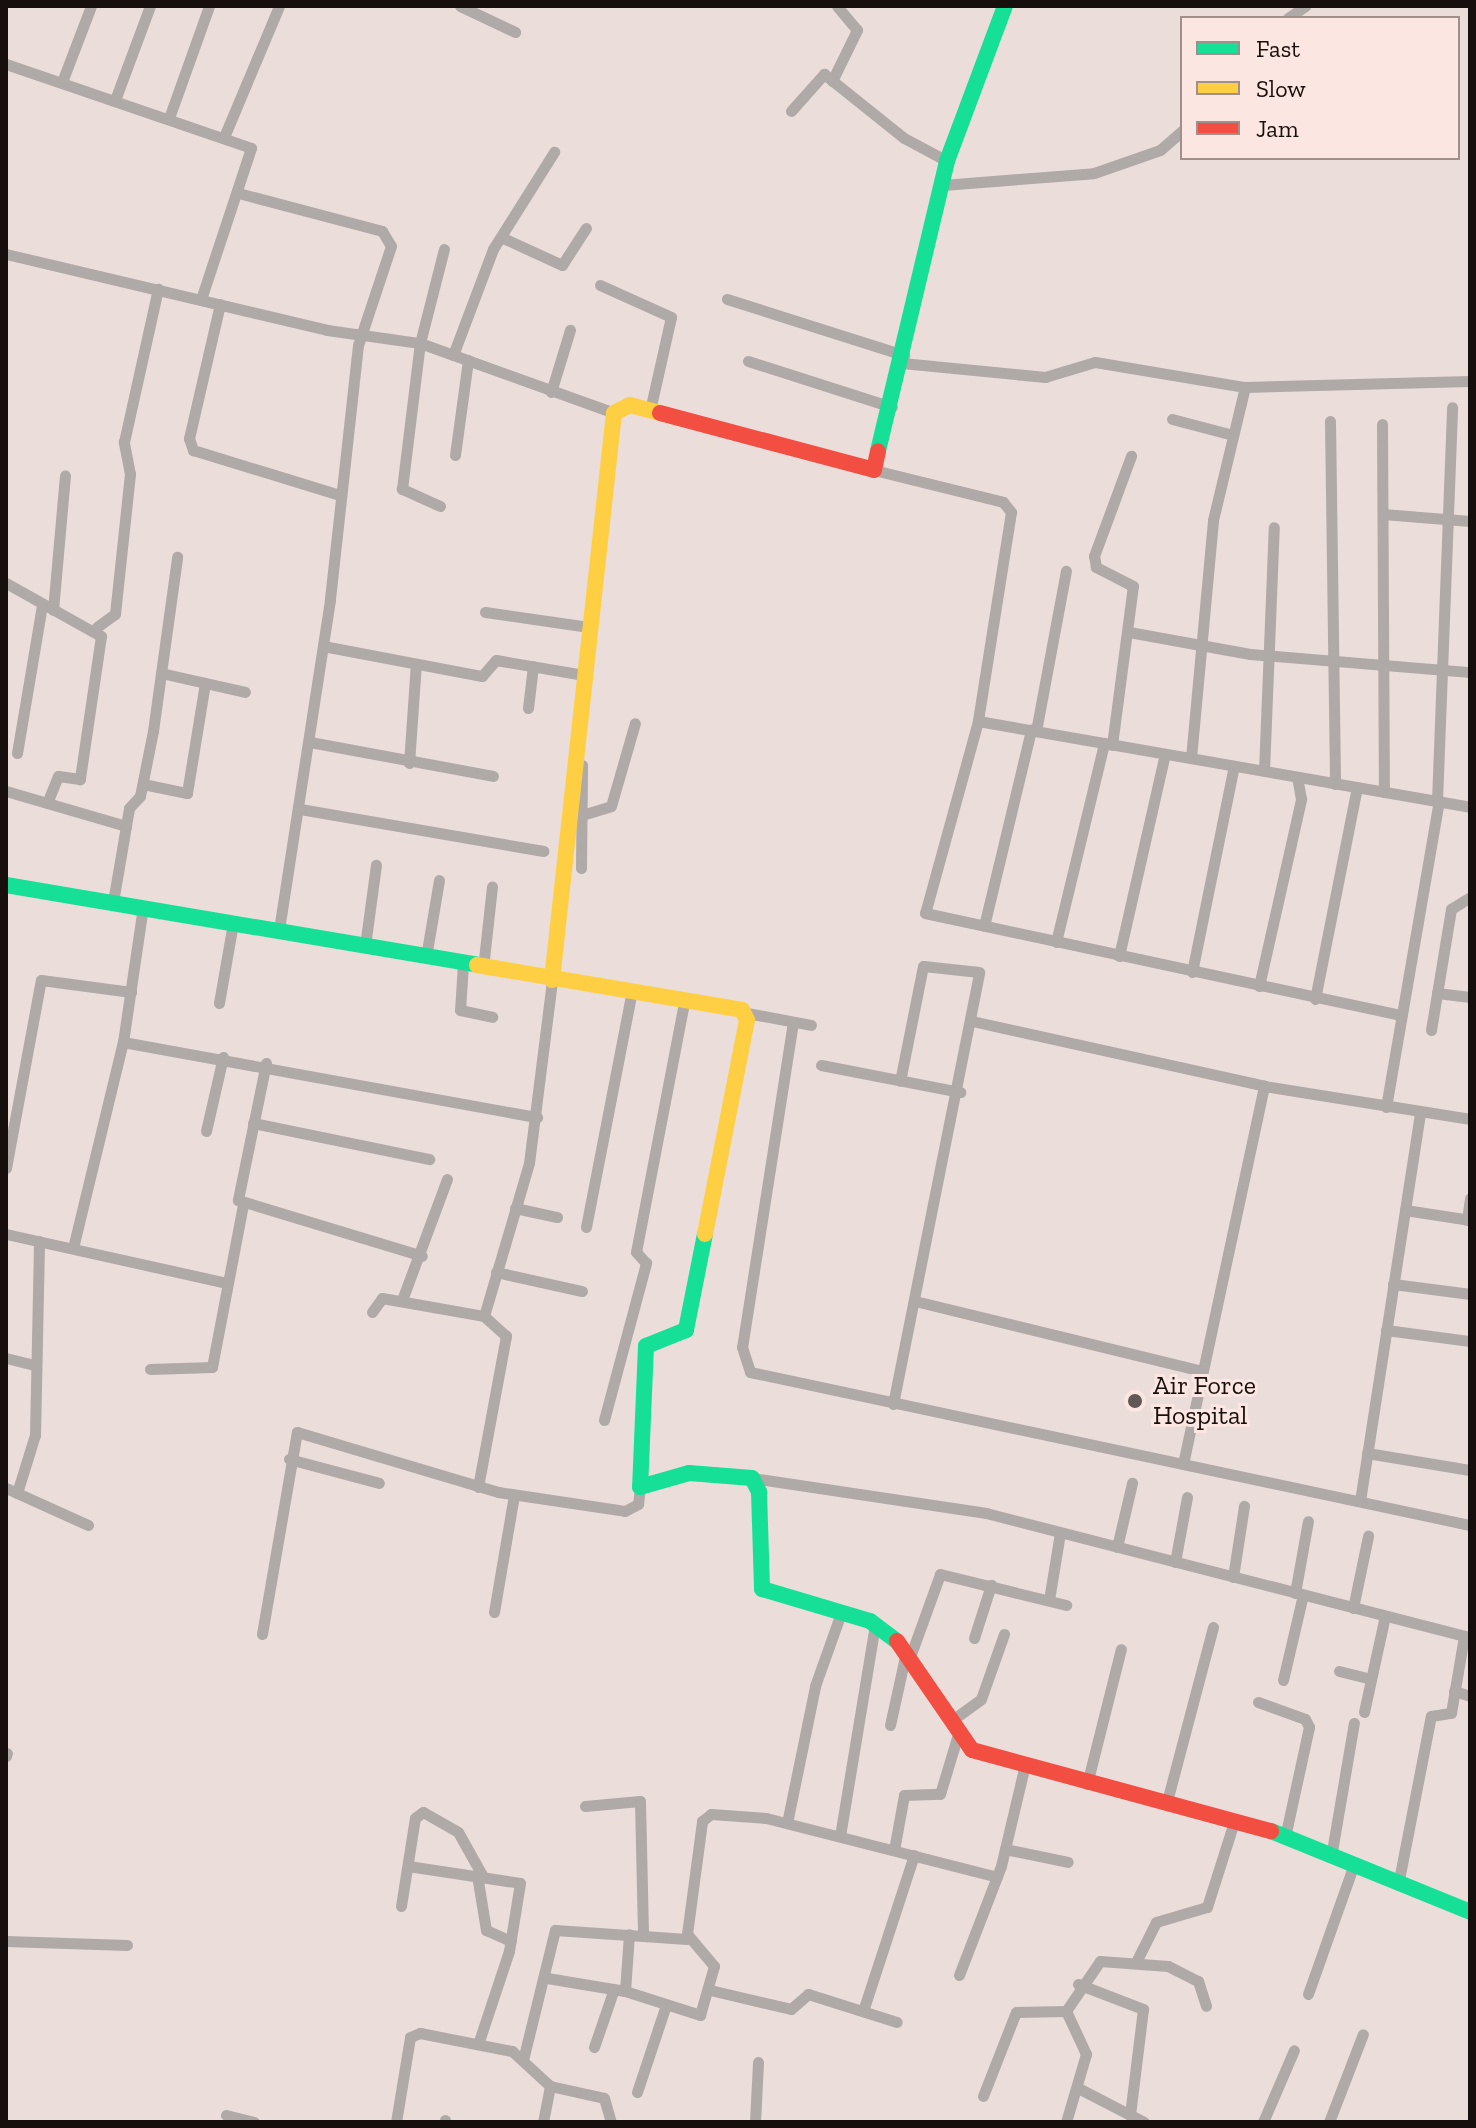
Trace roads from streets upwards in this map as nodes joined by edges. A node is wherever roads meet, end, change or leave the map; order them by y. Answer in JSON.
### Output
{"nodes":[{"id":1,"x":91,"y":6,"type":"edge"},
{"id":2,"x":150,"y":6,"type":"edge"},
{"id":3,"x":209,"y":6,"type":"edge"},
{"id":4,"x":279,"y":6,"type":"edge"},
{"id":5,"x":460,"y":6,"type":"edge"},
{"id":6,"x":837,"y":6,"type":"edge"},
{"id":7,"x":1005,"y":6,"type":"edge"},
{"id":8,"x":515,"y":32,"type":"dead end"},
{"id":9,"x":6,"y":64,"type":"edge"},
{"id":10,"x":832,"y":81,"type":"junction"},
{"id":11,"x":62,"y":82,"type":"junction"},
{"id":12,"x":115,"y":100,"type":"junction"},
{"id":13,"x":791,"y":111,"type":"dead end"},
{"id":14,"x":169,"y":118,"type":"junction"},
{"id":15,"x":1180,"y":133,"type":"edge"},
{"id":16,"x":224,"y":137,"type":"junction"},
{"id":17,"x":554,"y":152,"type":"dead end"},
{"id":18,"x":947,"y":161,"type":"junction"},
{"id":19,"x":943,"y":185,"type":"junction"},
{"id":20,"x":242,"y":194,"type":"junction"},
{"id":21,"x":586,"y":228,"type":"dead end"},
{"id":22,"x":503,"y":238,"type":"junction"},
{"id":23,"x":444,"y":249,"type":"dead end"},
{"id":24,"x":6,"y":254,"type":"edge"},
{"id":25,"x":600,"y":285,"type":"dead end"},
{"id":26,"x":158,"y":289,"type":"junction"},
{"id":27,"x":201,"y":299,"type":"junction"},
{"id":28,"x":727,"y":299,"type":"dead end"},
{"id":29,"x":220,"y":304,"type":"junction"},
{"id":30,"x":570,"y":330,"type":"dead end"},
{"id":31,"x":362,"y":337,"type":"junction"},
{"id":32,"x":420,"y":343,"type":"junction"},
{"id":33,"x":453,"y":355,"type":"junction"},
{"id":34,"x":903,"y":359,"type":"junction"},
{"id":35,"x":468,"y":360,"type":"junction"},
{"id":36,"x":748,"y":361,"type":"dead end"},
{"id":37,"x":1470,"y":381,"type":"edge"},
{"id":38,"x":1245,"y":387,"type":"junction"},
{"id":39,"x":551,"y":392,"type":"junction"},
{"id":40,"x":892,"y":407,"type":"junction"},
{"id":41,"x":1452,"y":407,"type":"dead end"},
{"id":42,"x":650,"y":410,"type":"junction"},
{"id":43,"x":614,"y":413,"type":"junction"},
{"id":44,"x":1172,"y":419,"type":"dead end"},
{"id":45,"x":1330,"y":421,"type":"dead end"},
{"id":46,"x":1382,"y":424,"type":"dead end"},
{"id":47,"x":1233,"y":435,"type":"junction"},
{"id":48,"x":455,"y":455,"type":"dead end"},
{"id":49,"x":1131,"y":456,"type":"dead end"},
{"id":50,"x":874,"y":470,"type":"junction"},
{"id":51,"x":65,"y":476,"type":"dead end"},
{"id":52,"x":336,"y":494,"type":"junction"},
{"id":53,"x":440,"y":506,"type":"dead end"},
{"id":54,"x":1383,"y":514,"type":"junction"},
{"id":55,"x":1448,"y":519,"type":"junction"},
{"id":56,"x":1470,"y":521,"type":"edge"},
{"id":57,"x":1274,"y":527,"type":"dead end"},
{"id":58,"x":177,"y":557,"type":"dead end"},
{"id":59,"x":1066,"y":571,"type":"dead end"},
{"id":60,"x":6,"y":583,"type":"edge"},
{"id":61,"x":48,"y":607,"type":"junction"},
{"id":62,"x":485,"y":612,"type":"dead end"},
{"id":63,"x":97,"y":627,"type":"junction"},
{"id":64,"x":589,"y":627,"type":"junction"},
{"id":65,"x":1129,"y":632,"type":"junction"},
{"id":66,"x":1201,"y":644,"type":"junction"},
{"id":67,"x":323,"y":646,"type":"junction"},
{"id":68,"x":1271,"y":656,"type":"junction"},
{"id":69,"x":1330,"y":662,"type":"junction"},
{"id":70,"x":416,"y":664,"type":"junction"},
{"id":71,"x":533,"y":666,"type":"junction"},
{"id":72,"x":1381,"y":666,"type":"junction"},
{"id":73,"x":1443,"y":670,"type":"junction"},
{"id":74,"x":1470,"y":672,"type":"edge"},
{"id":75,"x":161,"y":673,"type":"junction"},
{"id":76,"x":584,"y":675,"type":"junction"},
{"id":77,"x":205,"y":683,"type":"junction"},
{"id":78,"x":245,"y":692,"type":"dead end"},
{"id":79,"x":528,"y":708,"type":"dead end"},
{"id":80,"x":978,"y":721,"type":"junction"},
{"id":81,"x":635,"y":723,"type":"dead end"},
{"id":82,"x":1034,"y":731,"type":"junction"},
{"id":83,"x":310,"y":742,"type":"junction"},
{"id":84,"x":582,"y":744,"type":"dead end"},
{"id":85,"x":1108,"y":744,"type":"junction"},
{"id":86,"x":17,"y":753,"type":"dead end"},
{"id":87,"x":1165,"y":754,"type":"junction"},
{"id":88,"x":1191,"y":758,"type":"junction"},
{"id":89,"x":409,"y":763,"type":"junction"},
{"id":90,"x":1234,"y":766,"type":"junction"},
{"id":91,"x":1264,"y":771,"type":"junction"},
{"id":92,"x":493,"y":776,"type":"dead end"},
{"id":93,"x":1297,"y":777,"type":"junction"},
{"id":94,"x":143,"y":784,"type":"junction"},
{"id":95,"x":1335,"y":784,"type":"junction"},
{"id":96,"x":1357,"y":787,"type":"junction"},
{"id":97,"x":6,"y":791,"type":"edge"},
{"id":98,"x":1384,"y":792,"type":"junction"},
{"id":99,"x":1438,"y":801,"type":"junction"},
{"id":100,"x":47,"y":803,"type":"junction"},
{"id":101,"x":1470,"y":807,"type":"edge"},
{"id":102,"x":300,"y":809,"type":"junction"},
{"id":103,"x":582,"y":815,"type":"junction"},
{"id":104,"x":126,"y":826,"type":"junction"},
{"id":105,"x":543,"y":851,"type":"dead end"},
{"id":106,"x":376,"y":865,"type":"dead end"},
{"id":107,"x":581,"y":868,"type":"dead end"},
{"id":108,"x":439,"y":880,"type":"dead end"},
{"id":109,"x":6,"y":885,"type":"edge"},
{"id":110,"x":492,"y":886,"type":"dead end"},
{"id":111,"x":1470,"y":897,"type":"edge"},
{"id":112,"x":113,"y":902,"type":"junction"},
{"id":113,"x":143,"y":907,"type":"junction"},
{"id":114,"x":233,"y":923,"type":"junction"},
{"id":115,"x":984,"y":926,"type":"junction"},
{"id":116,"x":279,"y":931,"type":"junction"},
{"id":117,"x":1056,"y":942,"type":"junction"},
{"id":118,"x":365,"y":946,"type":"junction"},
{"id":119,"x":1119,"y":956,"type":"junction"},
{"id":120,"x":426,"y":957,"type":"junction"},
{"id":121,"x":463,"y":964,"type":"junction"},
{"id":122,"x":483,"y":968,"type":"junction"},
{"id":123,"x":1192,"y":972,"type":"junction"},
{"id":124,"x":552,"y":980,"type":"junction"},
{"id":125,"x":1259,"y":986,"type":"junction"},
{"id":126,"x":131,"y":992,"type":"junction"},
{"id":127,"x":1437,"y":993,"type":"junction"},
{"id":128,"x":631,"y":995,"type":"junction"},
{"id":129,"x":1470,"y":997,"type":"edge"},
{"id":130,"x":1315,"y":999,"type":"junction"},
{"id":131,"x":684,"y":1002,"type":"junction"},
{"id":132,"x":219,"y":1003,"type":"dead end"},
{"id":133,"x":747,"y":1013,"type":"junction"},
{"id":134,"x":1401,"y":1015,"type":"junction"},
{"id":135,"x":492,"y":1017,"type":"dead end"},
{"id":136,"x":972,"y":1021,"type":"junction"},
{"id":137,"x":793,"y":1022,"type":"junction"},
{"id":138,"x":811,"y":1025,"type":"dead end"},
{"id":139,"x":1431,"y":1030,"type":"dead end"},
{"id":140,"x":123,"y":1042,"type":"junction"},
{"id":141,"x":223,"y":1057,"type":"junction"},
{"id":142,"x":266,"y":1063,"type":"junction"},
{"id":143,"x":821,"y":1065,"type":"dead end"},
{"id":144,"x":900,"y":1081,"type":"junction"},
{"id":145,"x":1264,"y":1086,"type":"junction"},
{"id":146,"x":960,"y":1092,"type":"junction"},
{"id":147,"x":1386,"y":1107,"type":"junction"},
{"id":148,"x":1420,"y":1112,"type":"junction"},
{"id":149,"x":537,"y":1117,"type":"junction"},
{"id":150,"x":1470,"y":1119,"type":"edge"},
{"id":151,"x":253,"y":1123,"type":"junction"},
{"id":152,"x":206,"y":1131,"type":"dead end"},
{"id":153,"x":429,"y":1159,"type":"dead end"},
{"id":154,"x":6,"y":1168,"type":"edge"},
{"id":155,"x":447,"y":1179,"type":"dead end"},
{"id":156,"x":1470,"y":1198,"type":"edge"},
{"id":157,"x":243,"y":1204,"type":"junction"},
{"id":158,"x":515,"y":1208,"type":"junction"},
{"id":159,"x":1405,"y":1210,"type":"junction"},
{"id":160,"x":557,"y":1217,"type":"dead end"},
{"id":161,"x":1468,"y":1220,"type":"edge"},
{"id":162,"x":586,"y":1227,"type":"dead end"},
{"id":163,"x":6,"y":1234,"type":"edge"},
{"id":164,"x":39,"y":1241,"type":"junction"},
{"id":165,"x":73,"y":1248,"type":"junction"},
{"id":166,"x":422,"y":1256,"type":"junction"},
{"id":167,"x":496,"y":1272,"type":"junction"},
{"id":168,"x":223,"y":1282,"type":"junction"},
{"id":169,"x":1393,"y":1284,"type":"junction"},
{"id":170,"x":582,"y":1291,"type":"dead end"},
{"id":171,"x":1470,"y":1294,"type":"edge"},
{"id":172,"x":402,"y":1300,"type":"junction"},
{"id":173,"x":915,"y":1301,"type":"junction"},
{"id":174,"x":372,"y":1312,"type":"dead end"},
{"id":175,"x":484,"y":1316,"type":"junction"},
{"id":176,"x":1386,"y":1330,"type":"junction"},
{"id":177,"x":1470,"y":1341,"type":"edge"},
{"id":178,"x":6,"y":1358,"type":"edge"},
{"id":179,"x":35,"y":1365,"type":"junction"},
{"id":180,"x":150,"y":1369,"type":"dead end"},
{"id":181,"x":1203,"y":1371,"type":"junction"},
{"id":182,"x":893,"y":1404,"type":"junction"},
{"id":183,"x":604,"y":1420,"type":"dead end"},
{"id":184,"x":1367,"y":1453,"type":"junction"},
{"id":185,"x":289,"y":1459,"type":"junction"},
{"id":186,"x":1183,"y":1464,"type":"junction"},
{"id":187,"x":1470,"y":1470,"type":"edge"},
{"id":188,"x":752,"y":1478,"type":"junction"},
{"id":189,"x":379,"y":1483,"type":"dead end"},
{"id":190,"x":1132,"y":1483,"type":"dead end"},
{"id":191,"x":478,"y":1487,"type":"junction"},
{"id":192,"x":640,"y":1487,"type":"junction"},
{"id":193,"x":11,"y":1490,"type":"edge"},
{"id":194,"x":514,"y":1495,"type":"junction"},
{"id":195,"x":1187,"y":1497,"type":"dead end"},
{"id":196,"x":1360,"y":1501,"type":"junction"},
{"id":197,"x":1244,"y":1506,"type":"dead end"},
{"id":198,"x":1308,"y":1521,"type":"dead end"},
{"id":199,"x":88,"y":1525,"type":"dead end"},
{"id":200,"x":1470,"y":1525,"type":"edge"},
{"id":201,"x":1060,"y":1533,"type":"junction"},
{"id":202,"x":1368,"y":1536,"type":"dead end"},
{"id":203,"x":1117,"y":1547,"type":"junction"},
{"id":204,"x":1175,"y":1562,"type":"junction"},
{"id":205,"x":1233,"y":1577,"type":"junction"},
{"id":206,"x":991,"y":1585,"type":"junction"},
{"id":207,"x":1299,"y":1594,"type":"junction"},
{"id":208,"x":1049,"y":1600,"type":"junction"},
{"id":209,"x":1066,"y":1605,"type":"dead end"},
{"id":210,"x":1353,"y":1608,"type":"junction"},
{"id":211,"x":494,"y":1612,"type":"dead end"},
{"id":212,"x":841,"y":1613,"type":"junction"},
{"id":213,"x":1385,"y":1616,"type":"junction"},
{"id":214,"x":875,"y":1625,"type":"junction"},
{"id":215,"x":1213,"y":1627,"type":"dead end"},
{"id":216,"x":262,"y":1634,"type":"dead end"},
{"id":217,"x":1004,"y":1634,"type":"dead end"},
{"id":218,"x":1467,"y":1636,"type":"edge"},
{"id":219,"x":974,"y":1638,"type":"dead end"},
{"id":220,"x":1121,"y":1649,"type":"dead end"},
{"id":221,"x":908,"y":1654,"type":"junction"},
{"id":222,"x":1339,"y":1671,"type":"dead end"},
{"id":223,"x":1370,"y":1679,"type":"junction"},
{"id":224,"x":1283,"y":1680,"type":"dead end"},
{"id":225,"x":1454,"y":1691,"type":"junction"},
{"id":226,"x":1470,"y":1696,"type":"edge"},
{"id":227,"x":1258,"y":1702,"type":"dead end"},
{"id":228,"x":1364,"y":1712,"type":"dead end"},
{"id":229,"x":1354,"y":1723,"type":"dead end"},
{"id":230,"x":890,"y":1725,"type":"dead end"},
{"id":231,"x":955,"y":1726,"type":"junction"},
{"id":232,"x":1024,"y":1769,"type":"junction"},
{"id":233,"x":1087,"y":1785,"type":"junction"},
{"id":234,"x":1166,"y":1805,"type":"junction"},
{"id":235,"x":585,"y":1806,"type":"dead end"},
{"id":236,"x":1234,"y":1822,"type":"junction"},
{"id":237,"x":787,"y":1823,"type":"junction"},
{"id":238,"x":840,"y":1836,"type":"junction"},
{"id":239,"x":1285,"y":1837,"type":"junction"},
{"id":240,"x":1005,"y":1849,"type":"junction"},
{"id":241,"x":894,"y":1850,"type":"junction"},
{"id":242,"x":914,"y":1855,"type":"junction"},
{"id":243,"x":1331,"y":1857,"type":"junction"},
{"id":244,"x":1068,"y":1862,"type":"dead end"},
{"id":245,"x":408,"y":1866,"type":"junction"},
{"id":246,"x":1353,"y":1867,"type":"junction"},
{"id":247,"x":480,"y":1875,"type":"junction"},
{"id":248,"x":997,"y":1877,"type":"junction"},
{"id":249,"x":1398,"y":1885,"type":"junction"},
{"id":250,"x":401,"y":1906,"type":"dead end"},
{"id":251,"x":1470,"y":1912,"type":"edge"},
{"id":252,"x":629,"y":1934,"type":"junction"},
{"id":253,"x":643,"y":1936,"type":"junction"},
{"id":254,"x":687,"y":1939,"type":"junction"},
{"id":255,"x":6,"y":1941,"type":"edge"},
{"id":256,"x":511,"y":1941,"type":"junction"},
{"id":257,"x":127,"y":1945,"type":"dead end"},
{"id":258,"x":1137,"y":1960,"type":"junction"},
{"id":259,"x":959,"y":1975,"type":"dead end"},
{"id":260,"x":547,"y":1978,"type":"junction"},
{"id":261,"x":1078,"y":1984,"type":"junction"},
{"id":262,"x":620,"y":1990,"type":"junction"},
{"id":263,"x":710,"y":1990,"type":"junction"},
{"id":264,"x":1308,"y":1994,"type":"dead end"},
{"id":265,"x":666,"y":2005,"type":"junction"},
{"id":266,"x":1206,"y":2006,"type":"dead end"},
{"id":267,"x":863,"y":2011,"type":"junction"},
{"id":268,"x":1066,"y":2011,"type":"junction"},
{"id":269,"x":897,"y":2022,"type":"dead end"},
{"id":270,"x":1363,"y":2034,"type":"dead end"},
{"id":271,"x":478,"y":2044,"type":"junction"},
{"id":272,"x":594,"y":2047,"type":"dead end"},
{"id":273,"x":1294,"y":2050,"type":"dead end"},
{"id":274,"x":523,"y":2060,"type":"junction"},
{"id":275,"x":758,"y":2062,"type":"dead end"},
{"id":276,"x":550,"y":2086,"type":"junction"},
{"id":277,"x":1078,"y":2088,"type":"junction"},
{"id":278,"x":637,"y":2092,"type":"dead end"},
{"id":279,"x":983,"y":2096,"type":"dead end"},
{"id":280,"x":226,"y":2115,"type":"dead end"},
{"id":281,"x":1130,"y":2115,"type":"junction"},
{"id":282,"x":254,"y":2122,"type":"edge"},
{"id":283,"x":396,"y":2122,"type":"edge"},
{"id":284,"x":543,"y":2122,"type":"edge"},
{"id":285,"x":611,"y":2122,"type":"edge"},
{"id":286,"x":755,"y":2122,"type":"edge"},
{"id":287,"x":1066,"y":2122,"type":"edge"},
{"id":288,"x":1144,"y":2122,"type":"edge"},
{"id":289,"x":1263,"y":2122,"type":"edge"},
{"id":290,"x":1329,"y":2122,"type":"edge"}],
"edges":[{"from":1,"to":11,"type":"street"},
{"from":2,"to":12,"type":"street"},
{"from":3,"to":14,"type":"street"},
{"from":4,"to":16,"type":"street"},
{"from":5,"to":8,"type":"street"},
{"from":6,"to":10,"type":"street"},
{"from":7,"to":18,"type":"street"},
{"from":9,"to":11,"type":"street"},
{"from":10,"to":13,"type":"street"},
{"from":10,"to":18,"type":"street"},
{"from":11,"to":12,"type":"street"},
{"from":12,"to":14,"type":"street"},
{"from":14,"to":16,"type":"street"},
{"from":15,"to":19,"type":"street"},
{"from":16,"to":20,"type":"street"},
{"from":17,"to":22,"type":"street"},
{"from":18,"to":19,"type":"street"},
{"from":19,"to":34,"type":"street"},
{"from":20,"to":27,"type":"street"},
{"from":20,"to":31,"type":"street"},
{"from":21,"to":22,"type":"street"},
{"from":22,"to":33,"type":"street"},
{"from":23,"to":32,"type":"street"},
{"from":24,"to":26,"type":"street"},
{"from":25,"to":42,"type":"street"},
{"from":26,"to":27,"type":"street"},
{"from":26,"to":63,"type":"street"},
{"from":27,"to":29,"type":"street"},
{"from":28,"to":34,"type":"street"},
{"from":29,"to":31,"type":"street"},
{"from":29,"to":52,"type":"street"},
{"from":30,"to":39,"type":"street"},
{"from":31,"to":32,"type":"street"},
{"from":31,"to":52,"type":"street"},
{"from":32,"to":33,"type":"street"},
{"from":32,"to":53,"type":"street"},
{"from":33,"to":35,"type":"street"},
{"from":34,"to":38,"type":"street"},
{"from":34,"to":40,"type":"street"},
{"from":35,"to":39,"type":"street"},
{"from":35,"to":48,"type":"street"},
{"from":36,"to":40,"type":"street"},
{"from":37,"to":38,"type":"street"},
{"from":38,"to":47,"type":"street"},
{"from":39,"to":43,"type":"street"},
{"from":40,"to":50,"type":"street"},
{"from":41,"to":55,"type":"street"},
{"from":42,"to":43,"type":"street"},
{"from":42,"to":50,"type":"street"},
{"from":43,"to":64,"type":"street"},
{"from":44,"to":47,"type":"street"},
{"from":45,"to":69,"type":"street"},
{"from":46,"to":54,"type":"street"},
{"from":47,"to":66,"type":"street"},
{"from":49,"to":65,"type":"street"},
{"from":50,"to":80,"type":"street"},
{"from":51,"to":61,"type":"street"},
{"from":52,"to":67,"type":"street"},
{"from":54,"to":55,"type":"street"},
{"from":54,"to":72,"type":"street"},
{"from":55,"to":56,"type":"street"},
{"from":55,"to":73,"type":"street"},
{"from":57,"to":68,"type":"street"},
{"from":58,"to":75,"type":"street"},
{"from":59,"to":82,"type":"street"},
{"from":60,"to":61,"type":"street"},
{"from":61,"to":63,"type":"street"},
{"from":61,"to":86,"type":"street"},
{"from":62,"to":64,"type":"street"},
{"from":63,"to":100,"type":"street"},
{"from":64,"to":76,"type":"street"},
{"from":65,"to":66,"type":"street"},
{"from":65,"to":85,"type":"street"},
{"from":66,"to":68,"type":"street"},
{"from":66,"to":88,"type":"street"},
{"from":67,"to":70,"type":"street"},
{"from":67,"to":83,"type":"street"},
{"from":68,"to":69,"type":"street"},
{"from":68,"to":91,"type":"street"},
{"from":69,"to":72,"type":"street"},
{"from":69,"to":95,"type":"street"},
{"from":70,"to":71,"type":"street"},
{"from":70,"to":89,"type":"street"},
{"from":71,"to":76,"type":"street"},
{"from":71,"to":79,"type":"street"},
{"from":72,"to":73,"type":"street"},
{"from":72,"to":98,"type":"street"},
{"from":73,"to":74,"type":"street"},
{"from":73,"to":99,"type":"street"},
{"from":75,"to":77,"type":"street"},
{"from":75,"to":94,"type":"street"},
{"from":76,"to":124,"type":"street"},
{"from":77,"to":78,"type":"street"},
{"from":77,"to":94,"type":"street"},
{"from":80,"to":82,"type":"street"},
{"from":80,"to":115,"type":"street"},
{"from":81,"to":103,"type":"street"},
{"from":82,"to":85,"type":"street"},
{"from":82,"to":115,"type":"street"},
{"from":83,"to":89,"type":"street"},
{"from":83,"to":102,"type":"street"},
{"from":84,"to":103,"type":"street"},
{"from":85,"to":87,"type":"street"},
{"from":85,"to":117,"type":"street"},
{"from":87,"to":88,"type":"street"},
{"from":87,"to":119,"type":"street"},
{"from":88,"to":90,"type":"street"},
{"from":89,"to":92,"type":"street"},
{"from":90,"to":91,"type":"street"},
{"from":90,"to":123,"type":"street"},
{"from":91,"to":93,"type":"street"},
{"from":93,"to":95,"type":"street"},
{"from":93,"to":125,"type":"street"},
{"from":94,"to":104,"type":"street"},
{"from":95,"to":96,"type":"street"},
{"from":96,"to":98,"type":"street"},
{"from":96,"to":130,"type":"street"},
{"from":97,"to":100,"type":"street"},
{"from":98,"to":99,"type":"street"},
{"from":99,"to":101,"type":"street"},
{"from":99,"to":134,"type":"street"},
{"from":100,"to":104,"type":"street"},
{"from":102,"to":105,"type":"street"},
{"from":102,"to":116,"type":"street"},
{"from":103,"to":107,"type":"street"},
{"from":104,"to":112,"type":"street"},
{"from":106,"to":118,"type":"street"},
{"from":108,"to":120,"type":"street"},
{"from":109,"to":112,"type":"street"},
{"from":110,"to":122,"type":"street"},
{"from":111,"to":127,"type":"street"},
{"from":112,"to":113,"type":"street"},
{"from":113,"to":114,"type":"street"},
{"from":113,"to":126,"type":"street"},
{"from":114,"to":116,"type":"street"},
{"from":114,"to":132,"type":"street"},
{"from":115,"to":117,"type":"street"},
{"from":116,"to":118,"type":"street"},
{"from":117,"to":119,"type":"street"},
{"from":118,"to":120,"type":"street"},
{"from":119,"to":123,"type":"street"},
{"from":120,"to":121,"type":"street"},
{"from":121,"to":122,"type":"street"},
{"from":121,"to":135,"type":"street"},
{"from":122,"to":124,"type":"street"},
{"from":123,"to":125,"type":"street"},
{"from":124,"to":128,"type":"street"},
{"from":124,"to":149,"type":"street"},
{"from":125,"to":130,"type":"street"},
{"from":126,"to":140,"type":"street"},
{"from":126,"to":154,"type":"street"},
{"from":127,"to":129,"type":"street"},
{"from":127,"to":139,"type":"street"},
{"from":128,"to":131,"type":"street"},
{"from":128,"to":162,"type":"street"},
{"from":130,"to":134,"type":"street"},
{"from":131,"to":133,"type":"street"},
{"from":131,"to":183,"type":"street"},
{"from":133,"to":137,"type":"street"},
{"from":133,"to":192,"type":"street"},
{"from":134,"to":147,"type":"street"},
{"from":136,"to":144,"type":"street"},
{"from":136,"to":145,"type":"street"},
{"from":136,"to":146,"type":"street"},
{"from":137,"to":138,"type":"street"},
{"from":137,"to":182,"type":"street"},
{"from":140,"to":141,"type":"street"},
{"from":140,"to":165,"type":"street"},
{"from":141,"to":142,"type":"street"},
{"from":141,"to":152,"type":"street"},
{"from":142,"to":149,"type":"street"},
{"from":142,"to":151,"type":"street"},
{"from":143,"to":144,"type":"street"},
{"from":144,"to":146,"type":"street"},
{"from":145,"to":147,"type":"street"},
{"from":145,"to":181,"type":"street"},
{"from":146,"to":173,"type":"street"},
{"from":147,"to":148,"type":"street"},
{"from":148,"to":150,"type":"street"},
{"from":148,"to":159,"type":"street"},
{"from":149,"to":158,"type":"street"},
{"from":151,"to":153,"type":"street"},
{"from":151,"to":157,"type":"street"},
{"from":155,"to":166,"type":"street"},
{"from":156,"to":161,"type":"street"},
{"from":157,"to":166,"type":"street"},
{"from":157,"to":168,"type":"street"},
{"from":158,"to":160,"type":"street"},
{"from":158,"to":167,"type":"street"},
{"from":159,"to":161,"type":"street"},
{"from":159,"to":169,"type":"street"},
{"from":163,"to":164,"type":"street"},
{"from":164,"to":165,"type":"street"},
{"from":164,"to":179,"type":"street"},
{"from":165,"to":168,"type":"street"},
{"from":166,"to":172,"type":"street"},
{"from":167,"to":170,"type":"street"},
{"from":167,"to":175,"type":"street"},
{"from":168,"to":180,"type":"street"},
{"from":169,"to":171,"type":"street"},
{"from":169,"to":176,"type":"street"},
{"from":172,"to":174,"type":"street"},
{"from":172,"to":175,"type":"street"},
{"from":173,"to":181,"type":"street"},
{"from":173,"to":182,"type":"street"},
{"from":175,"to":191,"type":"street"},
{"from":176,"to":177,"type":"street"},
{"from":176,"to":184,"type":"street"},
{"from":178,"to":179,"type":"street"},
{"from":179,"to":193,"type":"street"},
{"from":181,"to":186,"type":"street"},
{"from":182,"to":186,"type":"street"},
{"from":184,"to":187,"type":"street"},
{"from":184,"to":196,"type":"street"},
{"from":185,"to":189,"type":"street"},
{"from":185,"to":191,"type":"street"},
{"from":185,"to":216,"type":"street"},
{"from":186,"to":196,"type":"street"},
{"from":188,"to":192,"type":"street"},
{"from":188,"to":201,"type":"street"},
{"from":188,"to":212,"type":"street"},
{"from":190,"to":203,"type":"street"},
{"from":191,"to":194,"type":"street"},
{"from":192,"to":194,"type":"street"},
{"from":193,"to":199,"type":"street"},
{"from":194,"to":211,"type":"street"},
{"from":195,"to":204,"type":"street"},
{"from":196,"to":200,"type":"street"},
{"from":197,"to":205,"type":"street"},
{"from":198,"to":207,"type":"street"},
{"from":201,"to":203,"type":"street"},
{"from":201,"to":208,"type":"street"},
{"from":202,"to":210,"type":"street"},
{"from":203,"to":204,"type":"street"},
{"from":204,"to":205,"type":"street"},
{"from":205,"to":207,"type":"street"},
{"from":206,"to":208,"type":"street"},
{"from":206,"to":219,"type":"street"},
{"from":206,"to":221,"type":"street"},
{"from":207,"to":210,"type":"street"},
{"from":207,"to":224,"type":"street"},
{"from":208,"to":209,"type":"street"},
{"from":210,"to":213,"type":"street"},
{"from":212,"to":214,"type":"street"},
{"from":212,"to":237,"type":"street"},
{"from":213,"to":218,"type":"street"},
{"from":213,"to":223,"type":"street"},
{"from":214,"to":221,"type":"street"},
{"from":214,"to":238,"type":"street"},
{"from":215,"to":234,"type":"street"},
{"from":217,"to":231,"type":"street"},
{"from":218,"to":225,"type":"street"},
{"from":220,"to":233,"type":"street"},
{"from":221,"to":230,"type":"street"},
{"from":221,"to":231,"type":"street"},
{"from":222,"to":223,"type":"street"},
{"from":223,"to":228,"type":"street"},
{"from":225,"to":226,"type":"street"},
{"from":225,"to":249,"type":"street"},
{"from":227,"to":239,"type":"street"},
{"from":229,"to":243,"type":"street"},
{"from":231,"to":232,"type":"street"},
{"from":231,"to":241,"type":"street"},
{"from":232,"to":233,"type":"street"},
{"from":232,"to":240,"type":"street"},
{"from":233,"to":234,"type":"street"},
{"from":234,"to":236,"type":"street"},
{"from":235,"to":253,"type":"street"},
{"from":236,"to":239,"type":"street"},
{"from":236,"to":258,"type":"street"},
{"from":237,"to":238,"type":"street"},
{"from":237,"to":254,"type":"street"},
{"from":238,"to":241,"type":"street"},
{"from":239,"to":243,"type":"street"},
{"from":240,"to":244,"type":"street"},
{"from":240,"to":248,"type":"street"},
{"from":241,"to":242,"type":"street"},
{"from":242,"to":248,"type":"street"},
{"from":242,"to":267,"type":"street"},
{"from":243,"to":246,"type":"street"},
{"from":245,"to":247,"type":"street"},
{"from":245,"to":247,"type":"street"},
{"from":245,"to":250,"type":"street"},
{"from":246,"to":249,"type":"street"},
{"from":246,"to":264,"type":"street"},
{"from":247,"to":256,"type":"street"},
{"from":247,"to":256,"type":"street"},
{"from":248,"to":259,"type":"street"},
{"from":249,"to":251,"type":"street"},
{"from":252,"to":253,"type":"street"},
{"from":252,"to":260,"type":"street"},
{"from":252,"to":262,"type":"street"},
{"from":253,"to":254,"type":"street"},
{"from":254,"to":263,"type":"street"},
{"from":255,"to":257,"type":"street"},
{"from":256,"to":271,"type":"street"},
{"from":258,"to":261,"type":"street"},
{"from":258,"to":266,"type":"street"},
{"from":260,"to":262,"type":"street"},
{"from":260,"to":274,"type":"street"},
{"from":261,"to":268,"type":"street"},
{"from":261,"to":281,"type":"street"},
{"from":262,"to":265,"type":"street"},
{"from":262,"to":272,"type":"street"},
{"from":263,"to":265,"type":"street"},
{"from":263,"to":267,"type":"street"},
{"from":265,"to":278,"type":"street"},
{"from":267,"to":269,"type":"street"},
{"from":268,"to":277,"type":"street"},
{"from":268,"to":279,"type":"street"},
{"from":270,"to":290,"type":"street"},
{"from":271,"to":274,"type":"street"},
{"from":271,"to":283,"type":"street"},
{"from":273,"to":289,"type":"street"},
{"from":274,"to":276,"type":"street"},
{"from":275,"to":286,"type":"street"},
{"from":276,"to":284,"type":"street"},
{"from":276,"to":285,"type":"street"},
{"from":277,"to":281,"type":"street"},
{"from":277,"to":287,"type":"street"},
{"from":280,"to":282,"type":"street"},
{"from":281,"to":288,"type":"street"}]}
